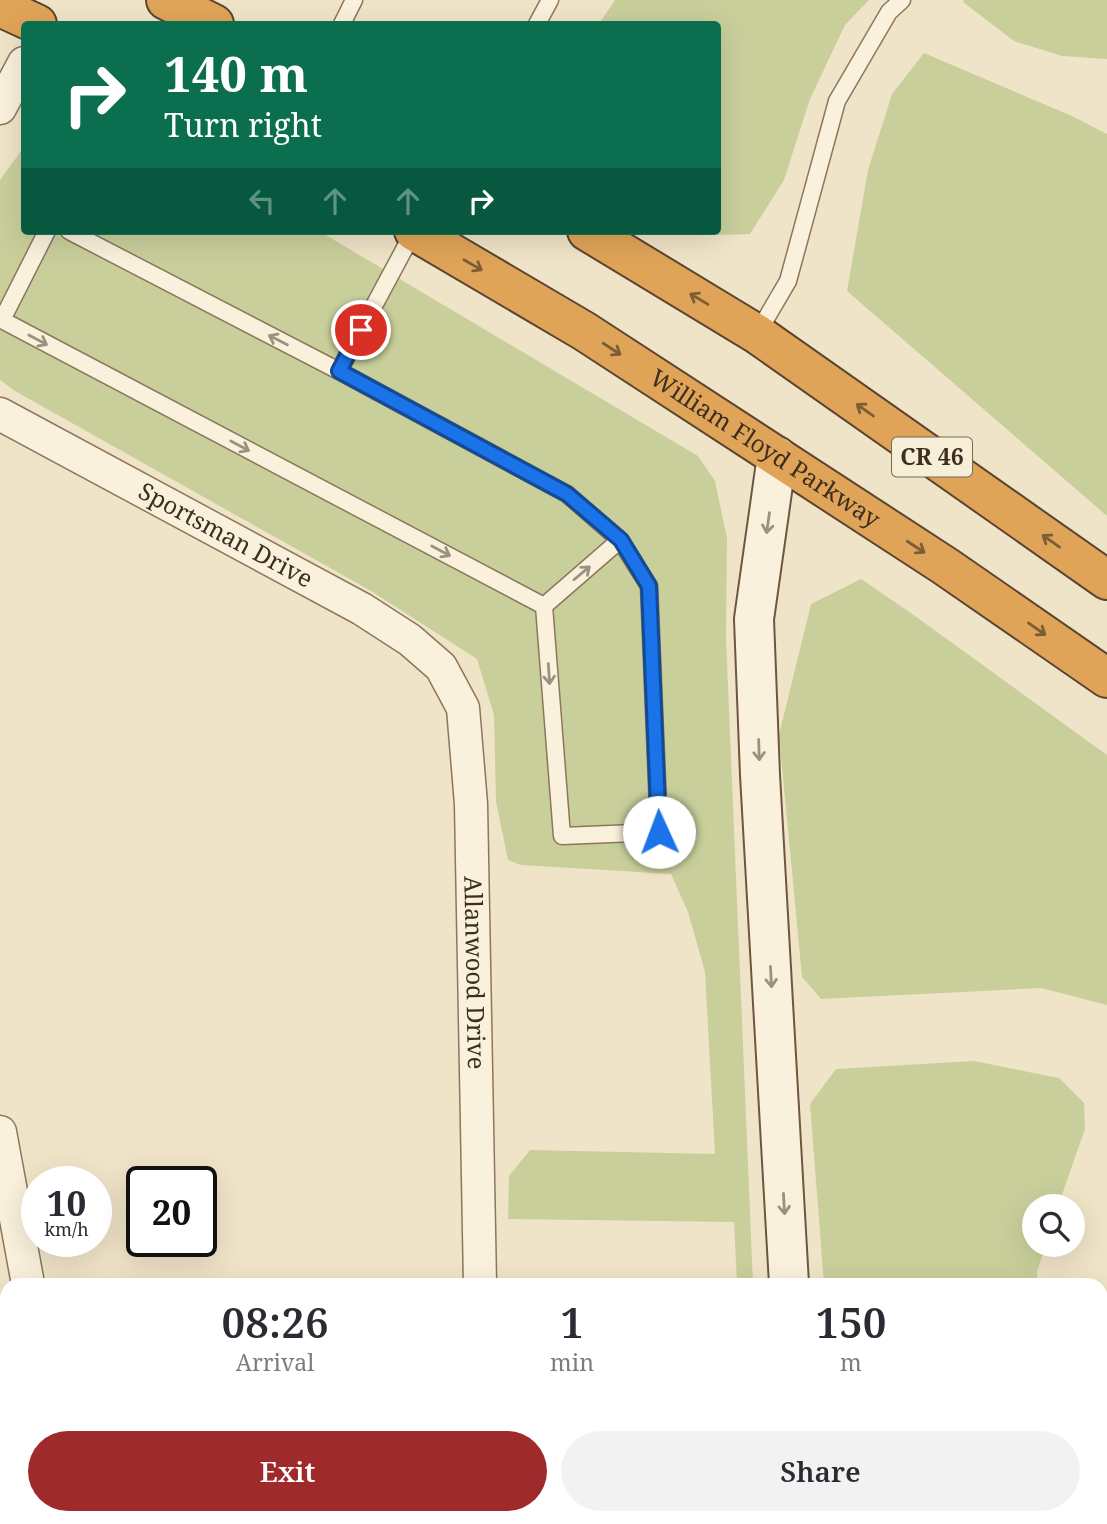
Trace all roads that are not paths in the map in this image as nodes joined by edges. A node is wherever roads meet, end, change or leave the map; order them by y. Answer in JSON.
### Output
{"nodes":[{"id":1,"x":166,"y":0,"type":"edge"},
{"id":2,"x":354,"y":0,"type":"edge"},
{"id":3,"x":550,"y":0,"type":"edge"},
{"id":4,"x":902,"y":0,"type":"edge"},
{"id":5,"x":0,"y":7,"type":"edge"},
{"id":6,"x":211,"y":19,"type":"edge"},
{"id":7,"x":30,"y":21,"type":"edge"},
{"id":8,"x":344,"y":21,"type":"edge"},
{"id":9,"x":539,"y":21,"type":"edge"},
{"id":10,"x":21,"y":69,"type":"edge"},
{"id":11,"x":0,"y":108,"type":"edge"},
{"id":12,"x":45,"y":235,"type":"edge"},
{"id":13,"x":77,"y":235,"type":"edge"},
{"id":14,"x":412,"y":235,"type":"edge"},
{"id":15,"x":421,"y":235,"type":"edge"},
{"id":16,"x":594,"y":235,"type":"edge"},
{"id":17,"x":757,"y":334,"type":"junction"},
{"id":18,"x":339,"y":371,"type":"junction"},
{"id":19,"x":0,"y":415,"type":"edge"},
{"id":20,"x":777,"y":456,"type":"junction"},
{"id":21,"x":621,"y":540,"type":"junction"},
{"id":22,"x":1107,"y":580,"type":"edge"},
{"id":23,"x":544,"y":606,"type":"junction"},
{"id":24,"x":441,"y":667,"type":"joint"},
{"id":25,"x":1107,"y":678,"type":"edge"},
{"id":26,"x":0,"y":1132,"type":"edge"},
{"id":27,"x":27,"y":1278,"type":"edge"},
{"id":28,"x":480,"y":1278,"type":"edge"},
{"id":29,"x":789,"y":1278,"type":"edge"}],
"edges":[{"from":1,"to":6,"type":"highway"},
{"from":2,"to":8,"type":"lane"},
{"from":3,"to":9,"type":"lane"},
{"from":4,"to":17,"type":"lane"},
{"from":5,"to":7,"type":"highway"},
{"from":10,"to":11,"type":"street"},
{"from":12,"to":23,"type":"lane","one_way":true},
{"from":18,"to":13,"type":"lane","one_way":true},
{"from":14,"to":18,"type":"lane"},
{"from":15,"to":20,"type":"highway","name":"William Floyd Parkway","one_way":true},
{"from":17,"to":16,"type":"highway","number":"CR 46","one_way":true},
{"from":22,"to":17,"type":"highway","number":"CR 46","one_way":true},
{"from":18,"to":21,"type":"lane"},
{"from":19,"to":24,"type":"street","name":"Sportsman Drive"},
{"from":20,"to":25,"type":"highway","name":"William Floyd Parkway","one_way":true},
{"from":20,"to":29,"type":"street","one_way":true},
{"from":23,"to":21,"type":"lane","one_way":true},
{"from":23,"to":21,"type":"lane","one_way":true},
{"from":24,"to":28,"type":"street","name":"Allanwood Drive"},
{"from":26,"to":27,"type":"street"}]}
